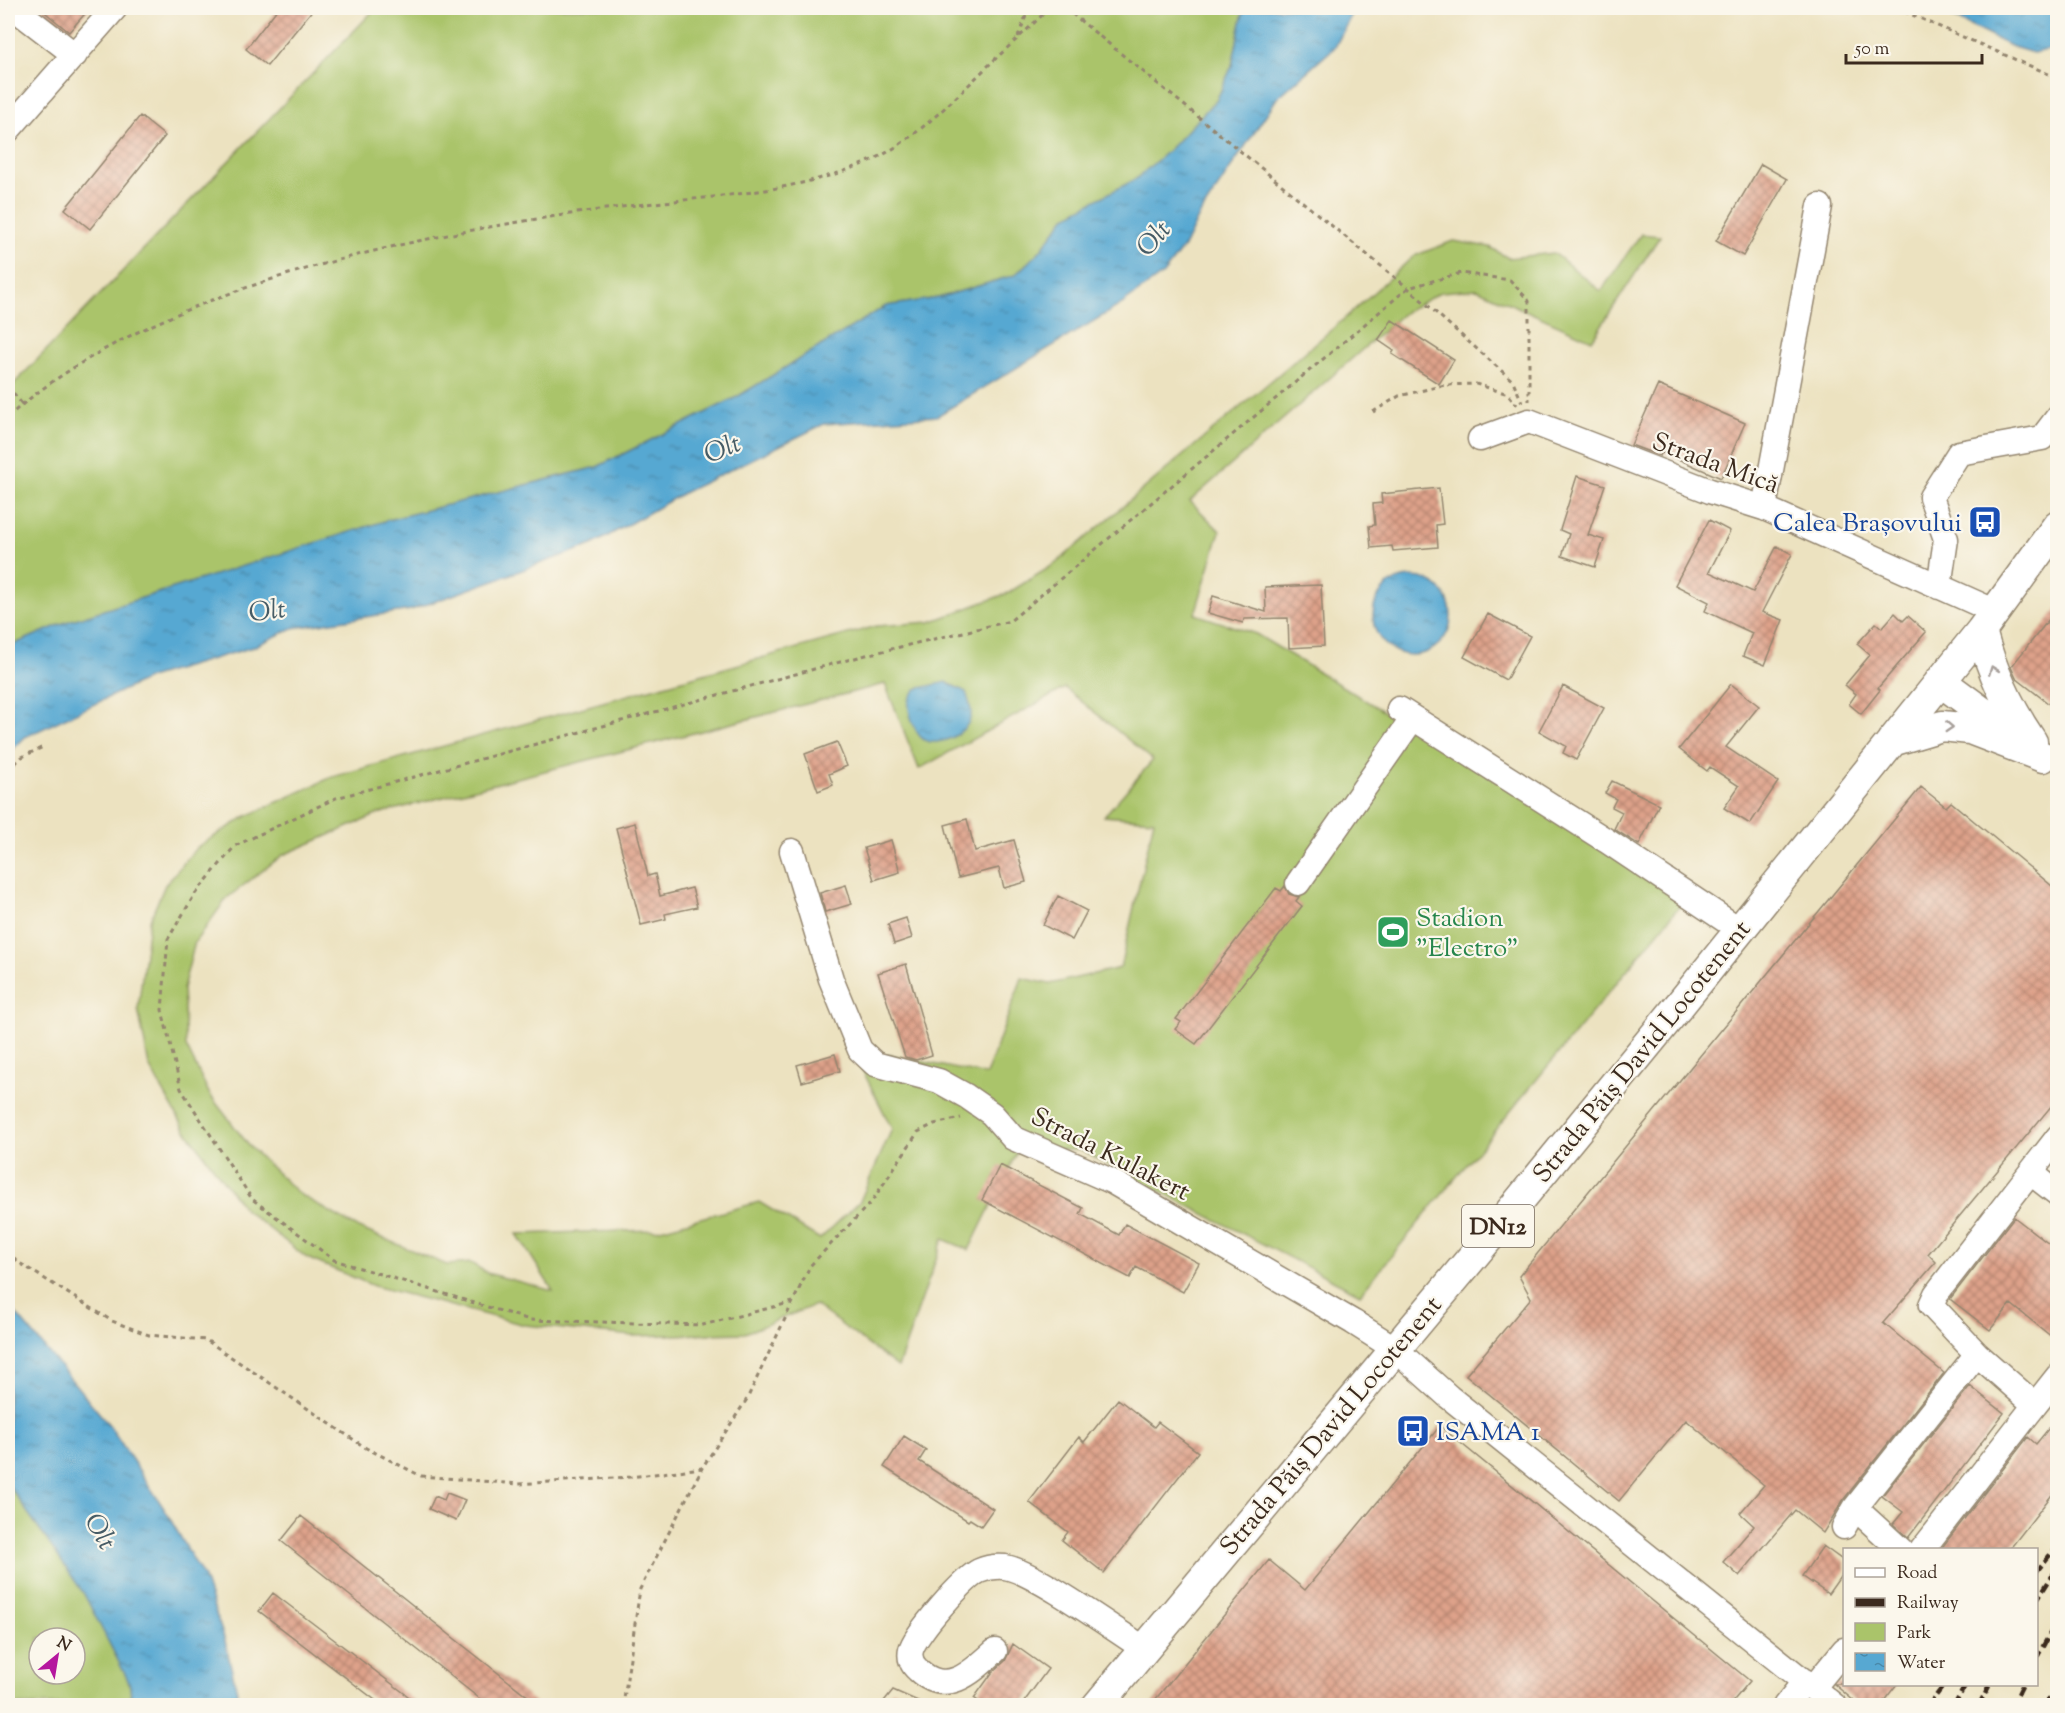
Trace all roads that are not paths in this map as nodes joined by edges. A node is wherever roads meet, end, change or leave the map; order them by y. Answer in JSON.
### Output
{"nodes":[{"id":1,"x":14,"y":8,"type":"edge"},
{"id":2,"x":115,"y":8,"type":"edge"},
{"id":3,"x":75,"y":56,"type":"junction"},
{"id":4,"x":8,"y":130,"type":"edge"},
{"id":5,"x":1820,"y":206,"type":"dead end"},
{"id":6,"x":2058,"y":417,"type":"edge"},
{"id":7,"x":1480,"y":440,"type":"dead end"},
{"id":8,"x":1764,"y":508,"type":"junction"},
{"id":9,"x":2058,"y":525,"type":"edge"},
{"id":10,"x":1939,"y":587,"type":"junction"},
{"id":11,"x":1988,"y":621,"type":"junction"},
{"id":12,"x":1940,"y":681,"type":"junction"},
{"id":13,"x":1892,"y":741,"type":"junction"},
{"id":14,"x":2050,"y":762,"type":"edge"},
{"id":15,"x":792,"y":851,"type":"dead end"},
{"id":16,"x":1298,"y":883,"type":"dead end"},
{"id":17,"x":1740,"y":930,"type":"junction"},
{"id":18,"x":2058,"y":1137,"type":"edge"},
{"id":19,"x":2031,"y":1173,"type":"junction"},
{"id":20,"x":2058,"y":1194,"type":"edge"},
{"id":21,"x":1394,"y":1348,"type":"junction"},
{"id":22,"x":1977,"y":1354,"type":"junction"},
{"id":23,"x":2058,"y":1376,"type":"edge"},
{"id":24,"x":2035,"y":1405,"type":"junction"},
{"id":25,"x":1898,"y":1548,"type":"edge"},
{"id":26,"x":1924,"y":1548,"type":"edge"},
{"id":27,"x":1143,"y":1648,"type":"junction"},
{"id":28,"x":995,"y":1651,"type":"dead end"},
{"id":29,"x":1843,"y":1652,"type":"edge"},
{"id":30,"x":1809,"y":1684,"type":"junction"},
{"id":31,"x":1107,"y":1702,"type":"edge"},
{"id":32,"x":1785,"y":1706,"type":"edge"},
{"id":33,"x":1834,"y":1706,"type":"edge"}],
"edges":[{"from":1,"to":3,"type":"street"},
{"from":2,"to":3,"type":"street"},
{"from":3,"to":4,"type":"street"},
{"from":5,"to":8,"type":"street"},
{"from":6,"to":10,"type":"street"},
{"from":7,"to":8,"type":"street","name":"Strada Mică"},
{"from":8,"to":10,"type":"street","name":"Strada Mică"},
{"from":9,"to":11,"type":"main road","name":"Strada Păiș David Locotenent","number":"DN12"},
{"from":10,"to":11,"type":"street","name":"Strada Mică"},
{"from":11,"to":12,"type":"main road","name":"Strada Păiș David Locotenent","number":"DN12"},
{"from":14,"to":11,"type":"main road","one_way":true},
{"from":12,"to":13,"type":"main road","name":"Strada Păiș David Locotenent","number":"DN12"},
{"from":12,"to":14,"type":"main road"},
{"from":13,"to":14,"type":"main road","one_way":true},
{"from":13,"to":17,"type":"main road","name":"Strada Păiș David Locotenent","number":"DN12"},
{"from":15,"to":21,"type":"street","name":"Strada Kulakert"},
{"from":16,"to":17,"type":"street"},
{"from":17,"to":21,"type":"main road","name":"Strada Păiș David Locotenent","number":"DN12"},
{"from":18,"to":19,"type":"street"},
{"from":19,"to":20,"type":"street"},
{"from":19,"to":22,"type":"street"},
{"from":21,"to":27,"type":"main road","name":"Strada Păiș David Locotenent","number":"DN12"},
{"from":21,"to":30,"type":"street","name":"Strada Kulakert"},
{"from":22,"to":24,"type":"street"},
{"from":22,"to":25,"type":"street"},
{"from":23,"to":24,"type":"street"},
{"from":24,"to":26,"type":"street"},
{"from":27,"to":28,"type":"street"},
{"from":27,"to":31,"type":"main road","name":"Strada Păiș David Locotenent","number":"DN12"},
{"from":29,"to":30,"type":"street"},
{"from":30,"to":32,"type":"street"},
{"from":30,"to":33,"type":"street","name":"Strada Kulakert"}]}
